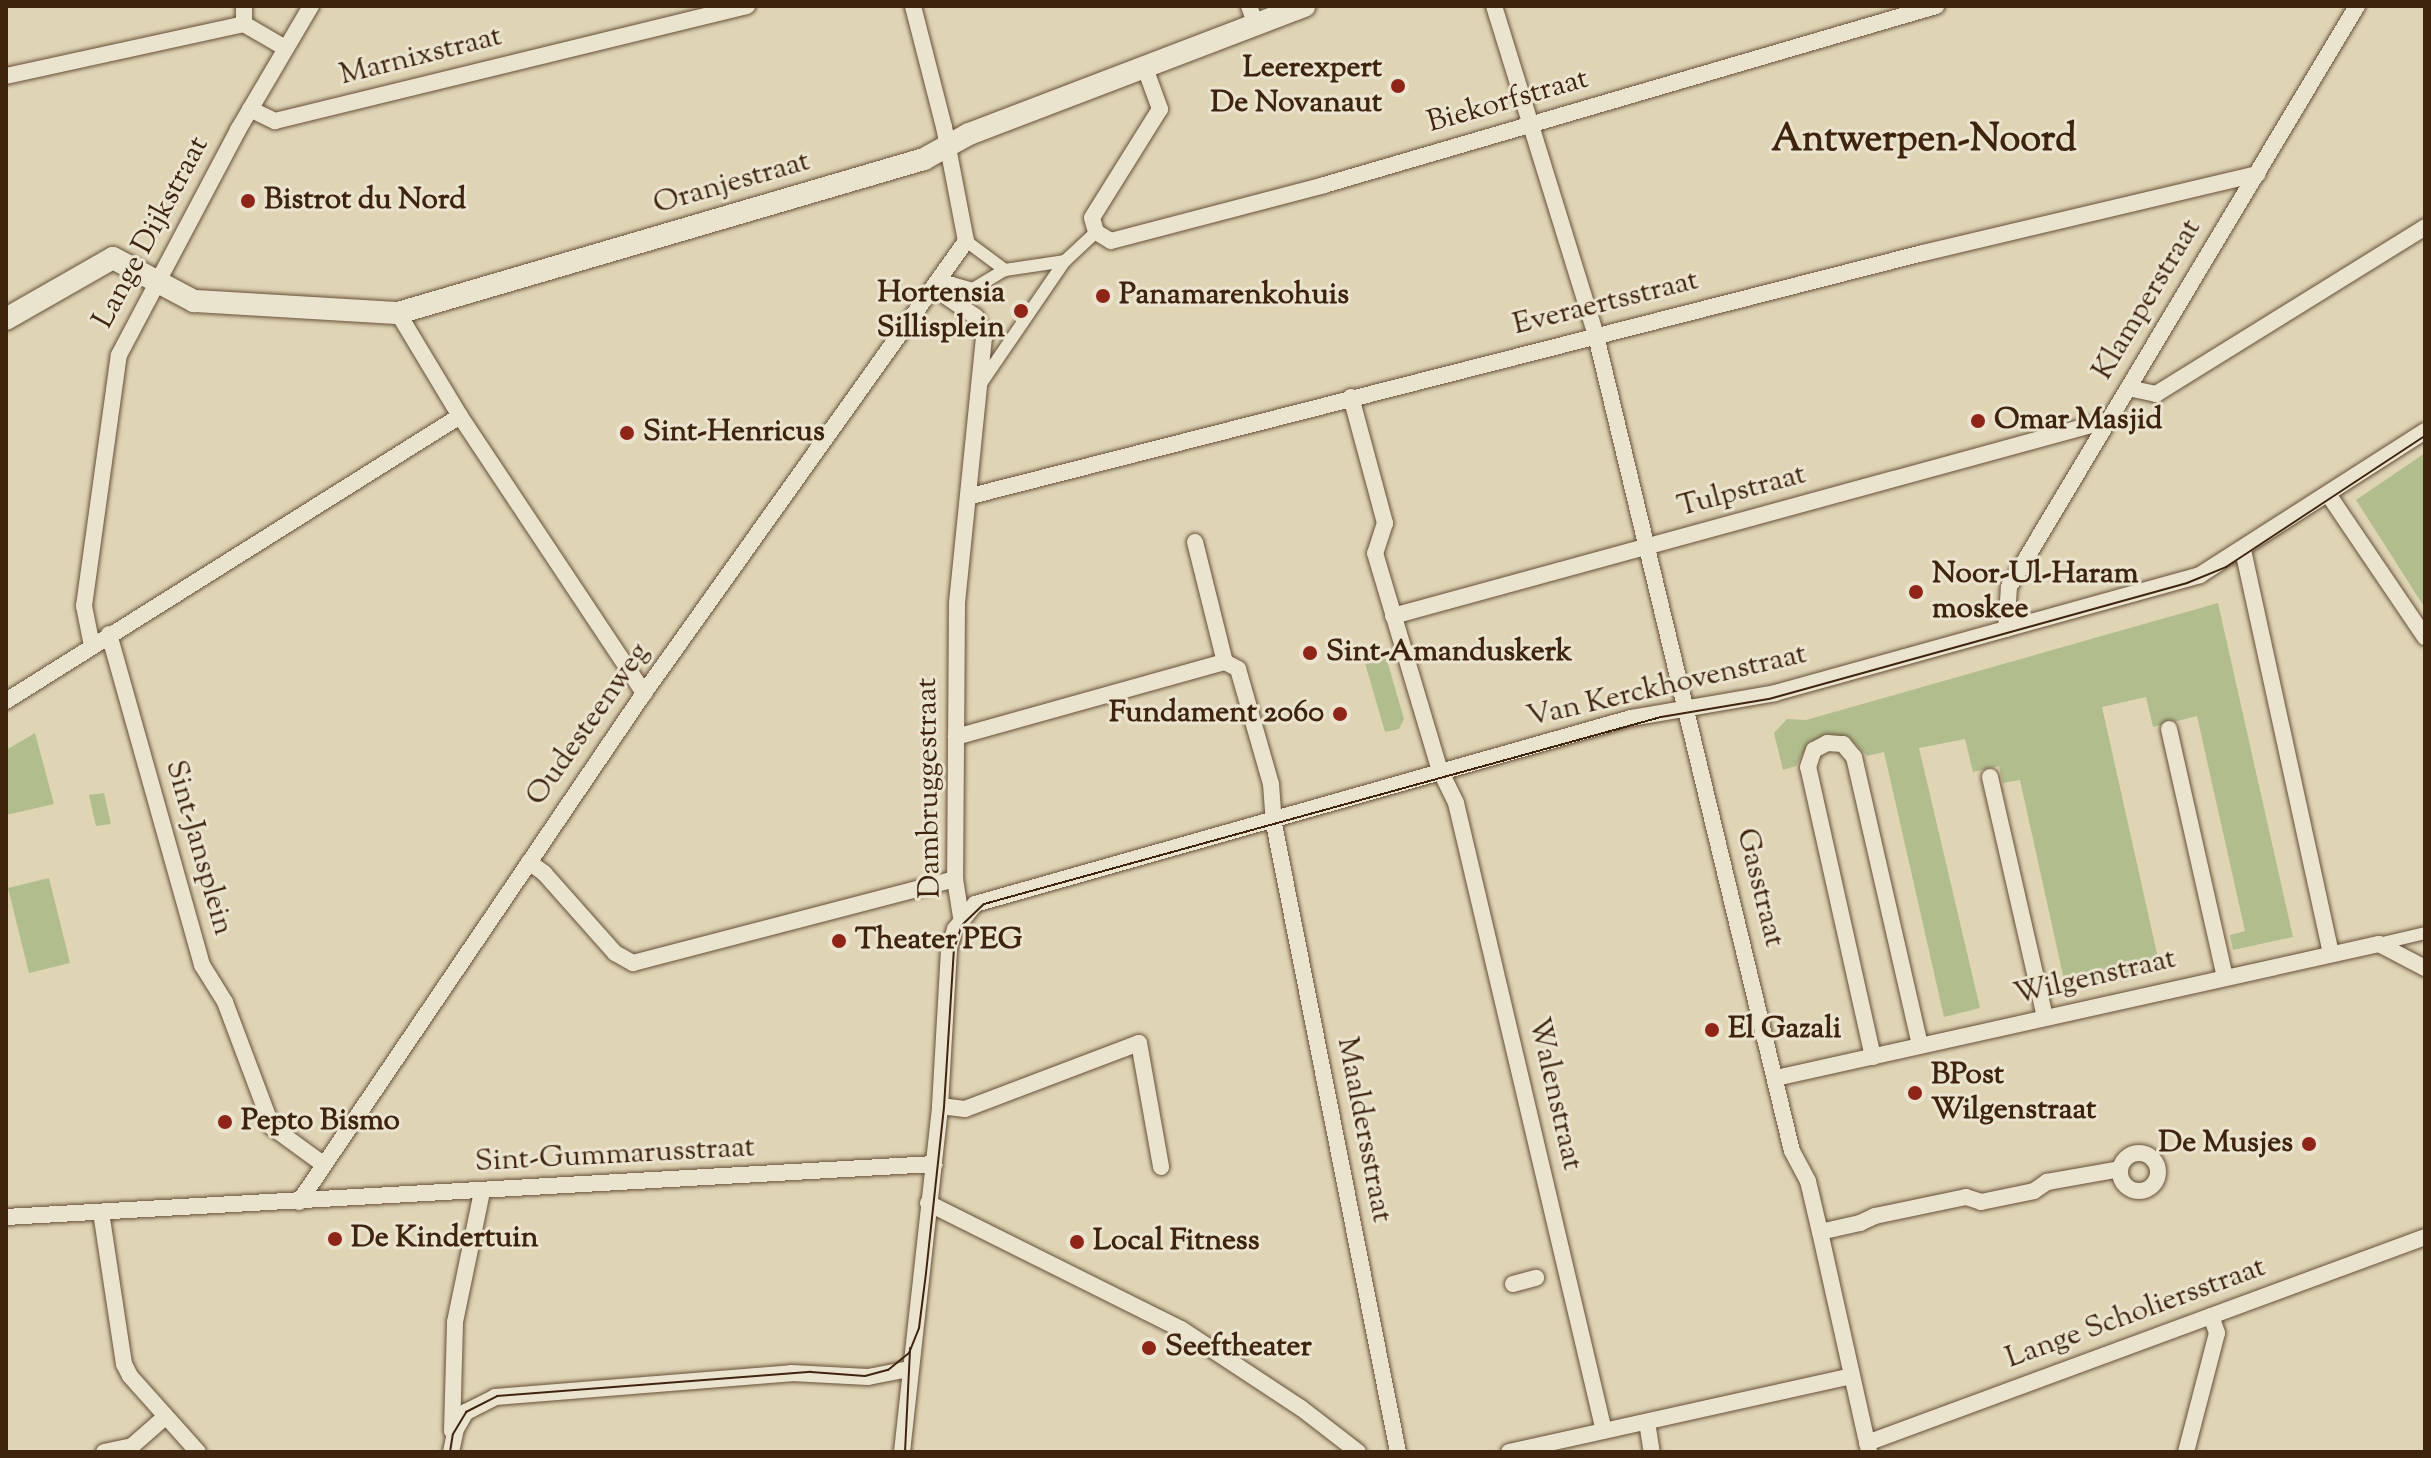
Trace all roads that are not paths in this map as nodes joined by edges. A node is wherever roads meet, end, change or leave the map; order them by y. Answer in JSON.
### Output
{"nodes":[{"id":1,"x":244,"y":6,"type":"edge"},
{"id":2,"x":311,"y":6,"type":"edge"},
{"id":3,"x":747,"y":6,"type":"edge"},
{"id":4,"x":913,"y":6,"type":"edge"},
{"id":5,"x":1304,"y":6,"type":"edge"},
{"id":6,"x":1494,"y":6,"type":"edge"},
{"id":7,"x":1936,"y":6,"type":"edge"},
{"id":8,"x":2357,"y":6,"type":"edge"},
{"id":9,"x":1253,"y":16,"type":"edge"},
{"id":10,"x":244,"y":24,"type":"junction"},
{"id":11,"x":285,"y":48,"type":"junction"},
{"id":12,"x":1145,"y":68,"type":"junction"},
{"id":13,"x":6,"y":76,"type":"edge"},
{"id":14,"x":250,"y":109,"type":"junction"},
{"id":15,"x":1532,"y":125,"type":"junction"},
{"id":16,"x":948,"y":146,"type":"junction"},
{"id":17,"x":2258,"y":174,"type":"junction"},
{"id":18,"x":2425,"y":227,"type":"edge"},
{"id":19,"x":1096,"y":232,"type":"junction"},
{"id":20,"x":966,"y":241,"type":"junction"},
{"id":21,"x":1065,"y":261,"type":"junction"},
{"id":22,"x":1005,"y":270,"type":"junction"},
{"id":23,"x":159,"y":280,"type":"junction"},
{"id":24,"x":934,"y":288,"type":"junction"},
{"id":25,"x":398,"y":313,"type":"junction"},
{"id":26,"x":6,"y":319,"type":"edge"},
{"id":27,"x":1596,"y":336,"type":"junction"},
{"id":28,"x":982,"y":382,"type":"junction"},
{"id":29,"x":2128,"y":388,"type":"junction"},
{"id":30,"x":1351,"y":397,"type":"junction"},
{"id":31,"x":460,"y":416,"type":"junction"},
{"id":32,"x":2106,"y":421,"type":"junction"},
{"id":33,"x":2425,"y":431,"type":"edge"},
{"id":34,"x":2328,"y":494,"type":"junction"},
{"id":35,"x":971,"y":496,"type":"junction"},
{"id":36,"x":1195,"y":542,"type":"dead end"},
{"id":37,"x":1647,"y":548,"type":"junction"},
{"id":38,"x":2243,"y":550,"type":"junction"},
{"id":39,"x":1393,"y":616,"type":"junction"},
{"id":40,"x":2006,"y":629,"type":"junction"},
{"id":41,"x":109,"y":634,"type":"junction"},
{"id":42,"x":2425,"y":637,"type":"edge"},
{"id":43,"x":92,"y":646,"type":"junction"},
{"id":44,"x":1225,"y":662,"type":"junction"},
{"id":45,"x":644,"y":693,"type":"junction"},
{"id":46,"x":6,"y":701,"type":"edge"},
{"id":47,"x":1686,"y":707,"type":"junction"},
{"id":48,"x":2169,"y":729,"type":"dead end"},
{"id":49,"x":956,"y":737,"type":"junction"},
{"id":50,"x":1440,"y":772,"type":"junction"},
{"id":51,"x":1990,"y":777,"type":"dead end"},
{"id":52,"x":1275,"y":819,"type":"junction"},
{"id":53,"x":529,"y":862,"type":"junction"},
{"id":54,"x":955,"y":879,"type":"junction"},
{"id":55,"x":961,"y":918,"type":"junction"},
{"id":56,"x":2425,"y":933,"type":"edge"},
{"id":57,"x":2379,"y":944,"type":"junction"},
{"id":58,"x":2331,"y":954,"type":"junction"},
{"id":59,"x":2425,"y":968,"type":"edge"},
{"id":60,"x":2225,"y":978,"type":"junction"},
{"id":61,"x":2045,"y":1018,"type":"junction"},
{"id":62,"x":1920,"y":1046,"type":"junction"},
{"id":63,"x":1873,"y":1057,"type":"junction"},
{"id":64,"x":1776,"y":1078,"type":"junction"},
{"id":65,"x":940,"y":1106,"type":"junction"},
{"id":66,"x":323,"y":1164,"type":"junction"},
{"id":67,"x":934,"y":1164,"type":"junction"},
{"id":68,"x":1161,"y":1167,"type":"dead end"},
{"id":69,"x":2120,"y":1169,"type":"dead end"},
{"id":70,"x":482,"y":1192,"type":"junction"},
{"id":71,"x":299,"y":1202,"type":"junction"},
{"id":72,"x":928,"y":1203,"type":"junction"},
{"id":73,"x":101,"y":1212,"type":"junction"},
{"id":74,"x":6,"y":1217,"type":"edge"},
{"id":75,"x":1820,"y":1232,"type":"junction"},
{"id":76,"x":2425,"y":1237,"type":"edge"},
{"id":77,"x":1551,"y":1275,"type":"junction"},
{"id":78,"x":1513,"y":1284,"type":"dead end"},
{"id":79,"x":2211,"y":1316,"type":"junction"},
{"id":80,"x":909,"y":1369,"type":"junction"},
{"id":81,"x":1851,"y":1376,"type":"junction"},
{"id":82,"x":165,"y":1417,"type":"junction"},
{"id":83,"x":1647,"y":1422,"type":"junction"},
{"id":84,"x":1604,"y":1431,"type":"junction"},
{"id":85,"x":1868,"y":1447,"type":"edge"},
{"id":86,"x":104,"y":1452,"type":"edge"},
{"id":87,"x":198,"y":1452,"type":"edge"},
{"id":88,"x":451,"y":1452,"type":"edge"},
{"id":89,"x":902,"y":1452,"type":"edge"},
{"id":90,"x":1358,"y":1452,"type":"edge"},
{"id":91,"x":1398,"y":1452,"type":"edge"},
{"id":92,"x":1509,"y":1452,"type":"edge"},
{"id":93,"x":1652,"y":1452,"type":"edge"},
{"id":94,"x":2186,"y":1452,"type":"edge"}],
"edges":[{"from":1,"to":10,"type":"street"},
{"from":2,"to":11,"type":"street","name":"Lange Dijkstraat"},
{"from":3,"to":14,"type":"street","name":"Marnixstraat"},
{"from":4,"to":16,"type":"street"},
{"from":5,"to":9,"type":"street","name":"Oranjestraat"},
{"from":6,"to":15,"type":"street","name":"Gasstraat"},
{"from":7,"to":15,"type":"street","name":"Biekorfstraat"},
{"from":8,"to":17,"type":"street","name":"Klamperstraat"},
{"from":9,"to":12,"type":"street","name":"Oranjestraat"},
{"from":10,"to":11,"type":"street"},
{"from":10,"to":13,"type":"street"},
{"from":11,"to":14,"type":"street","name":"Lange Dijkstraat"},
{"from":12,"to":16,"type":"street","name":"Oranjestraat"},
{"from":12,"to":19,"type":"street"},
{"from":14,"to":23,"type":"street","name":"Lange Dijkstraat"},
{"from":15,"to":19,"type":"street","name":"Biekorfstraat"},
{"from":15,"to":27,"type":"street","name":"Gasstraat"},
{"from":16,"to":20,"type":"street"},
{"from":16,"to":25,"type":"street","name":"Oranjestraat"},
{"from":17,"to":27,"type":"street","name":"Everaertsstraat"},
{"from":17,"to":29,"type":"street","name":"Klamperstraat"},
{"from":18,"to":29,"type":"street"},
{"from":19,"to":21,"type":"street"},
{"from":20,"to":22,"type":"street"},
{"from":20,"to":24,"type":"street"},
{"from":21,"to":22,"type":"street"},
{"from":21,"to":28,"type":"street"},
{"from":22,"to":24,"type":"street"},
{"from":23,"to":25,"type":"street","name":"Oranjestraat"},
{"from":23,"to":26,"type":"street","name":"Oranjestraat"},
{"from":23,"to":43,"type":"street","name":"Lange Dijkstraat"},
{"from":24,"to":28,"type":"street","name":"Dambruggestraat"},
{"from":24,"to":45,"type":"street","name":"Oudesteenweg"},
{"from":25,"to":31,"type":"street"},
{"from":27,"to":30,"type":"street","name":"Everaertsstraat"},
{"from":27,"to":37,"type":"street","name":"Gasstraat"},
{"from":28,"to":35,"type":"street","name":"Dambruggestraat"},
{"from":29,"to":32,"type":"street","name":"Klamperstraat"},
{"from":30,"to":35,"type":"street","name":"Everaertsstraat"},
{"from":30,"to":39,"type":"street","name":"Walenstraat"},
{"from":31,"to":41,"type":"street"},
{"from":31,"to":45,"type":"street"},
{"from":32,"to":37,"type":"street","name":"Tulpstraat"},
{"from":32,"to":40,"type":"street","name":"Klamperstraat"},
{"from":33,"to":34,"type":"street","name":"Van Kerckhovenstraat"},
{"from":34,"to":38,"type":"street","name":"Van Kerckhovenstraat"},
{"from":34,"to":42,"type":"street"},
{"from":35,"to":49,"type":"street","name":"Dambruggestraat"},
{"from":36,"to":44,"type":"street","name":"Maaldersstraat"},
{"from":37,"to":39,"type":"street","name":"Tulpstraat"},
{"from":37,"to":47,"type":"street","name":"Gasstraat"},
{"from":38,"to":40,"type":"street","name":"Van Kerckhovenstraat"},
{"from":38,"to":58,"type":"street"},
{"from":39,"to":50,"type":"street","name":"Walenstraat"},
{"from":40,"to":47,"type":"street","name":"Van Kerckhovenstraat"},
{"from":41,"to":43,"type":"street"},
{"from":41,"to":66,"type":"street","name":"Sint-Jansplein"},
{"from":43,"to":46,"type":"street"},
{"from":44,"to":49,"type":"street"},
{"from":44,"to":52,"type":"street","name":"Maaldersstraat"},
{"from":45,"to":53,"type":"street","name":"Oudesteenweg"},
{"from":47,"to":50,"type":"street","name":"Van Kerckhovenstraat"},
{"from":47,"to":64,"type":"street","name":"Gasstraat"},
{"from":48,"to":60,"type":"street"},
{"from":49,"to":54,"type":"street","name":"Dambruggestraat"},
{"from":50,"to":52,"type":"street","name":"Van Kerckhovenstraat"},
{"from":50,"to":77,"type":"street","name":"Walenstraat"},
{"from":51,"to":61,"type":"street"},
{"from":52,"to":55,"type":"street","name":"Van Kerckhovenstraat"},
{"from":52,"to":91,"type":"street","name":"Maaldersstraat"},
{"from":53,"to":54,"type":"street"},
{"from":53,"to":66,"type":"street","name":"Oudesteenweg"},
{"from":54,"to":55,"type":"street","name":"Dambruggestraat"},
{"from":55,"to":65,"type":"street","name":"Dambruggestraat"},
{"from":56,"to":57,"type":"street","name":"Wilgenstraat"},
{"from":57,"to":58,"type":"street","name":"Wilgenstraat"},
{"from":57,"to":59,"type":"street"},
{"from":58,"to":60,"type":"street","name":"Wilgenstraat"},
{"from":60,"to":61,"type":"street","name":"Wilgenstraat"},
{"from":61,"to":62,"type":"street","name":"Wilgenstraat"},
{"from":62,"to":63,"type":"street","name":"Wilgenstraat"},
{"from":62,"to":63,"type":"street"},
{"from":63,"to":64,"type":"street","name":"Wilgenstraat"},
{"from":64,"to":75,"type":"street","name":"Gasstraat"},
{"from":65,"to":67,"type":"street","name":"Dambruggestraat"},
{"from":65,"to":68,"type":"street"},
{"from":66,"to":71,"type":"street","name":"Oudesteenweg"},
{"from":67,"to":70,"type":"street","name":"Sint-Gummarusstraat"},
{"from":67,"to":72,"type":"street","name":"Dambruggestraat"},
{"from":69,"to":75,"type":"street"},
{"from":70,"to":71,"type":"street","name":"Sint-Gummarusstraat"},
{"from":70,"to":88,"type":"street"},
{"from":71,"to":73,"type":"street"},
{"from":72,"to":80,"type":"street","name":"Dambruggestraat"},
{"from":72,"to":90,"type":"street"},
{"from":73,"to":74,"type":"street"},
{"from":73,"to":82,"type":"street"},
{"from":75,"to":81,"type":"street","name":"Gasstraat"},
{"from":76,"to":79,"type":"street","name":"Lange Scholiersstraat"},
{"from":77,"to":78,"type":"street"},
{"from":77,"to":84,"type":"street","name":"Walenstraat"},
{"from":79,"to":85,"type":"street","name":"Lange Scholiersstraat"},
{"from":79,"to":94,"type":"street"},
{"from":80,"to":88,"type":"street"},
{"from":80,"to":89,"type":"street","name":"Dambruggestraat"},
{"from":81,"to":83,"type":"street"},
{"from":81,"to":85,"type":"street","name":"Gasstraat"},
{"from":82,"to":86,"type":"street"},
{"from":82,"to":87,"type":"street"},
{"from":83,"to":84,"type":"street"},
{"from":83,"to":93,"type":"street"},
{"from":84,"to":92,"type":"street"}]}
